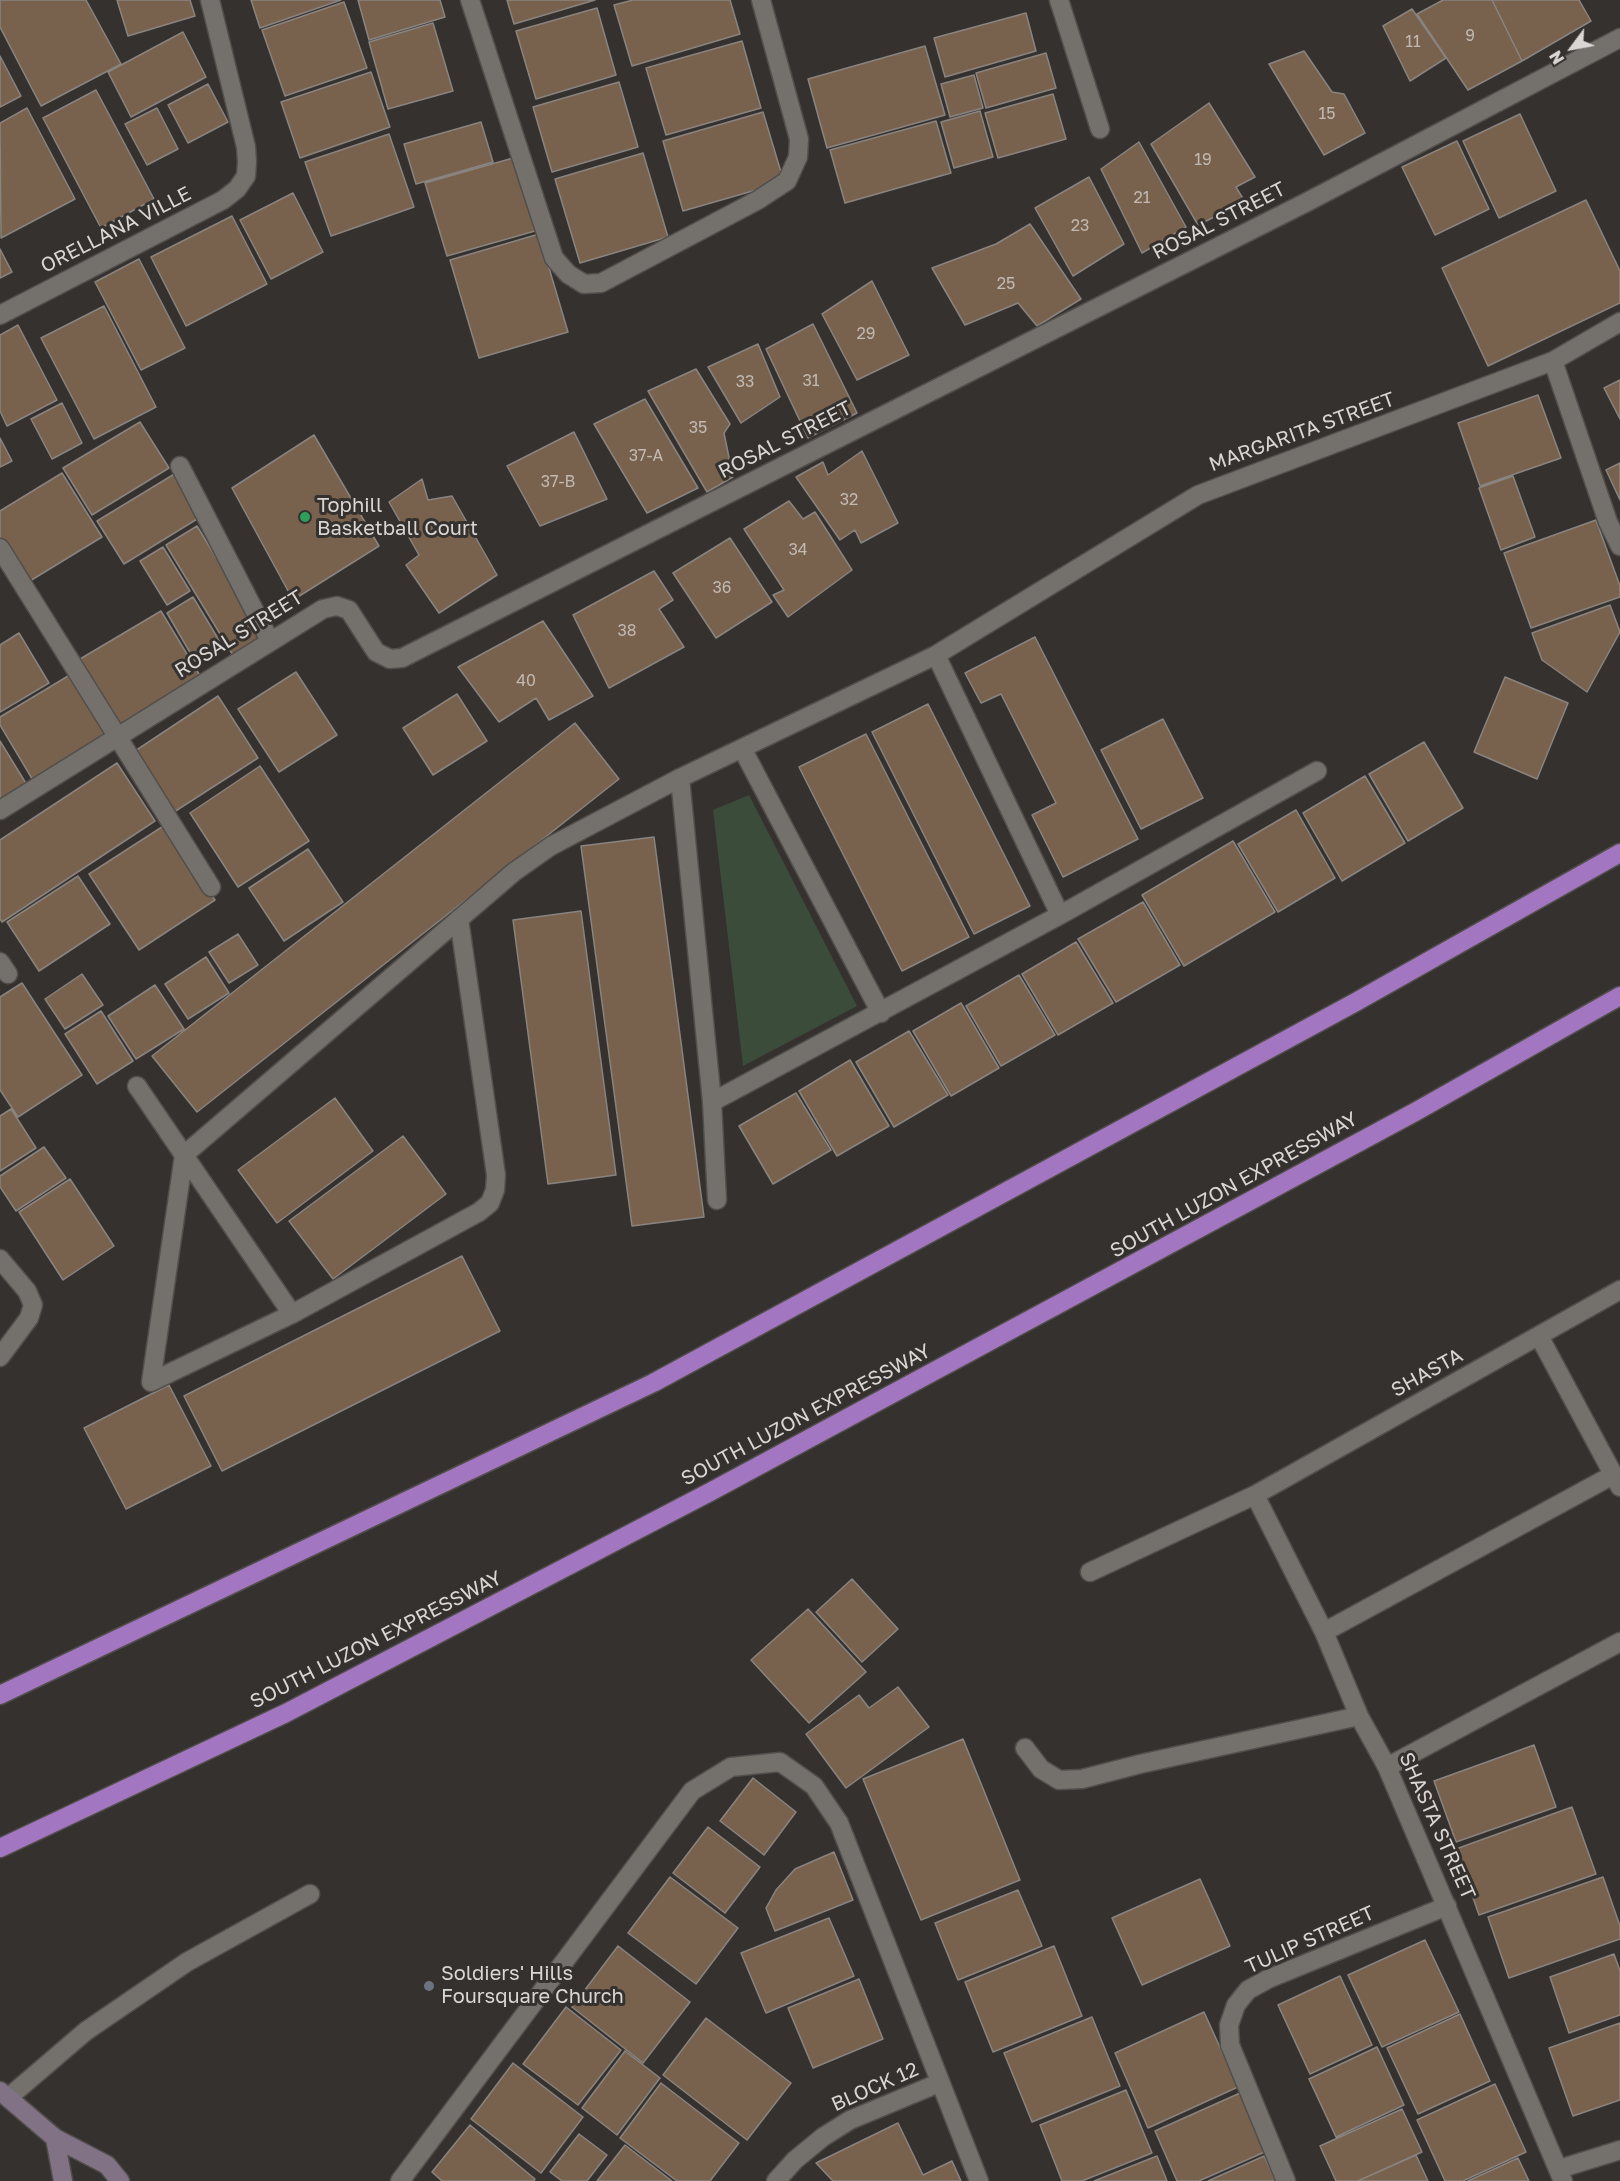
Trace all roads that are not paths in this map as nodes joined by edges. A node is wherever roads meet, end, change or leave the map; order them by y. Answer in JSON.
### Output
{"nodes":[{"id":1,"x":210,"y":0,"type":"edge"},
{"id":2,"x":470,"y":0,"type":"edge"},
{"id":3,"x":761,"y":0,"type":"edge"},
{"id":4,"x":1059,"y":0,"type":"edge"},
{"id":5,"x":1620,"y":38,"type":"edge"},
{"id":6,"x":1100,"y":129,"type":"dead end"},
{"id":7,"x":0,"y":315,"type":"edge"},
{"id":8,"x":1620,"y":321,"type":"edge"},
{"id":9,"x":1553,"y":361,"type":"junction"},
{"id":10,"x":180,"y":466,"type":"dead end"},
{"id":11,"x":1620,"y":546,"type":"edge"},
{"id":12,"x":0,"y":548,"type":"edge"},
{"id":13,"x":270,"y":641,"type":"junction"},
{"id":14,"x":936,"y":656,"type":"junction"},
{"id":15,"x":118,"y":735,"type":"junction"},
{"id":16,"x":742,"y":750,"type":"junction"},
{"id":17,"x":1317,"y":771,"type":"dead end"},
{"id":18,"x":680,"y":778,"type":"junction"},
{"id":19,"x":0,"y":810,"type":"edge"},
{"id":20,"x":1620,"y":853,"type":"edge"},
{"id":21,"x":211,"y":887,"type":"dead end"},
{"id":22,"x":1060,"y":915,"type":"junction"},
{"id":23,"x":459,"y":920,"type":"junction"},
{"id":24,"x":1620,"y":996,"type":"edge"},
{"id":25,"x":881,"y":1013,"type":"junction"},
{"id":26,"x":136,"y":1086,"type":"dead end"},
{"id":27,"x":712,"y":1102,"type":"junction"},
{"id":28,"x":184,"y":1155,"type":"junction"},
{"id":29,"x":717,"y":1200,"type":"dead end"},
{"id":30,"x":0,"y":1260,"type":"edge"},
{"id":31,"x":1620,"y":1290,"type":"edge"},
{"id":32,"x":292,"y":1314,"type":"junction"},
{"id":33,"x":1539,"y":1336,"type":"junction"},
{"id":34,"x":0,"y":1357,"type":"edge"},
{"id":35,"x":1617,"y":1481,"type":"edge"},
{"id":36,"x":1255,"y":1495,"type":"junction"},
{"id":37,"x":1090,"y":1572,"type":"dead end"},
{"id":38,"x":1324,"y":1632,"type":"junction"},
{"id":39,"x":1620,"y":1642,"type":"edge"},
{"id":40,"x":0,"y":1695,"type":"edge"},
{"id":41,"x":1359,"y":1716,"type":"junction"},
{"id":42,"x":1025,"y":1748,"type":"dead end"},
{"id":43,"x":1387,"y":1767,"type":"junction"},
{"id":44,"x":0,"y":1848,"type":"edge"},
{"id":45,"x":310,"y":1894,"type":"dead end"},
{"id":46,"x":1448,"y":1905,"type":"junction"},
{"id":47,"x":939,"y":2083,"type":"junction"},
{"id":48,"x":5,"y":2094,"type":"edge"},
{"id":49,"x":56,"y":2138,"type":"junction"},
{"id":50,"x":1620,"y":2150,"type":"edge"},
{"id":51,"x":1561,"y":2175,"type":"edge"},
{"id":52,"x":63,"y":2181,"type":"edge"},
{"id":53,"x":120,"y":2181,"type":"edge"},
{"id":54,"x":400,"y":2181,"type":"edge"},
{"id":55,"x":776,"y":2181,"type":"edge"},
{"id":56,"x":979,"y":2181,"type":"edge"},
{"id":57,"x":1286,"y":2181,"type":"edge"}],
"edges":[{"from":1,"to":7,"type":"street","name":"ORELLANA VILLE"},
{"from":2,"to":3,"type":"street"},
{"from":4,"to":6,"type":"street"},
{"from":5,"to":13,"type":"street","name":"ROSAL STREET"},
{"from":8,"to":9,"type":"street","name":"MARGARITA STREET"},
{"from":9,"to":11,"type":"street"},
{"from":9,"to":14,"type":"street","name":"MARGARITA STREET"},
{"from":10,"to":13,"type":"street"},
{"from":12,"to":15,"type":"street"},
{"from":13,"to":15,"type":"street","name":"ROSAL STREET"},
{"from":14,"to":16,"type":"street","name":"MARGARITA STREET"},
{"from":14,"to":22,"type":"street"},
{"from":15,"to":19,"type":"street","name":"ROSAL STREET"},
{"from":15,"to":21,"type":"street"},
{"from":16,"to":18,"type":"street","name":"MARGARITA STREET"},
{"from":16,"to":25,"type":"street"},
{"from":17,"to":22,"type":"street"},
{"from":18,"to":23,"type":"street","name":"MARGARITA STREET"},
{"from":18,"to":27,"type":"street"},
{"from":20,"to":40,"type":"highway"},
{"from":22,"to":25,"type":"street"},
{"from":23,"to":28,"type":"street","name":"MARGARITA STREET"},
{"from":23,"to":32,"type":"street"},
{"from":24,"to":44,"type":"highway","name":"SOUTH LUZON EXPRESSWAY"},
{"from":25,"to":27,"type":"street"},
{"from":26,"to":28,"type":"street"},
{"from":27,"to":29,"type":"street"},
{"from":28,"to":32,"type":"street"},
{"from":28,"to":32,"type":"street"},
{"from":30,"to":34,"type":"street"},
{"from":31,"to":33,"type":"street","name":"SHASTA"},
{"from":33,"to":35,"type":"street"},
{"from":33,"to":36,"type":"street","name":"SHASTA"},
{"from":35,"to":38,"type":"street"},
{"from":36,"to":37,"type":"street","name":"SHASTA"},
{"from":36,"to":38,"type":"street","name":"SHASTA STREET"},
{"from":38,"to":41,"type":"street","name":"SHASTA STREET"},
{"from":39,"to":43,"type":"street"},
{"from":41,"to":42,"type":"street"},
{"from":41,"to":43,"type":"street","name":"SHASTA STREET"},
{"from":43,"to":46,"type":"street","name":"SHASTA STREET"},
{"from":45,"to":48,"type":"street"},
{"from":46,"to":51,"type":"street","name":"SHASTA STREET"},
{"from":46,"to":57,"type":"street","name":"TULIP STREET"},
{"from":47,"to":54,"type":"street"},
{"from":47,"to":55,"type":"street","name":"BLOCK 12"},
{"from":47,"to":56,"type":"street"},
{"from":48,"to":49,"type":"street"},
{"from":49,"to":52,"type":"street"},
{"from":49,"to":53,"type":"street"},
{"from":50,"to":51,"type":"street"}]}
